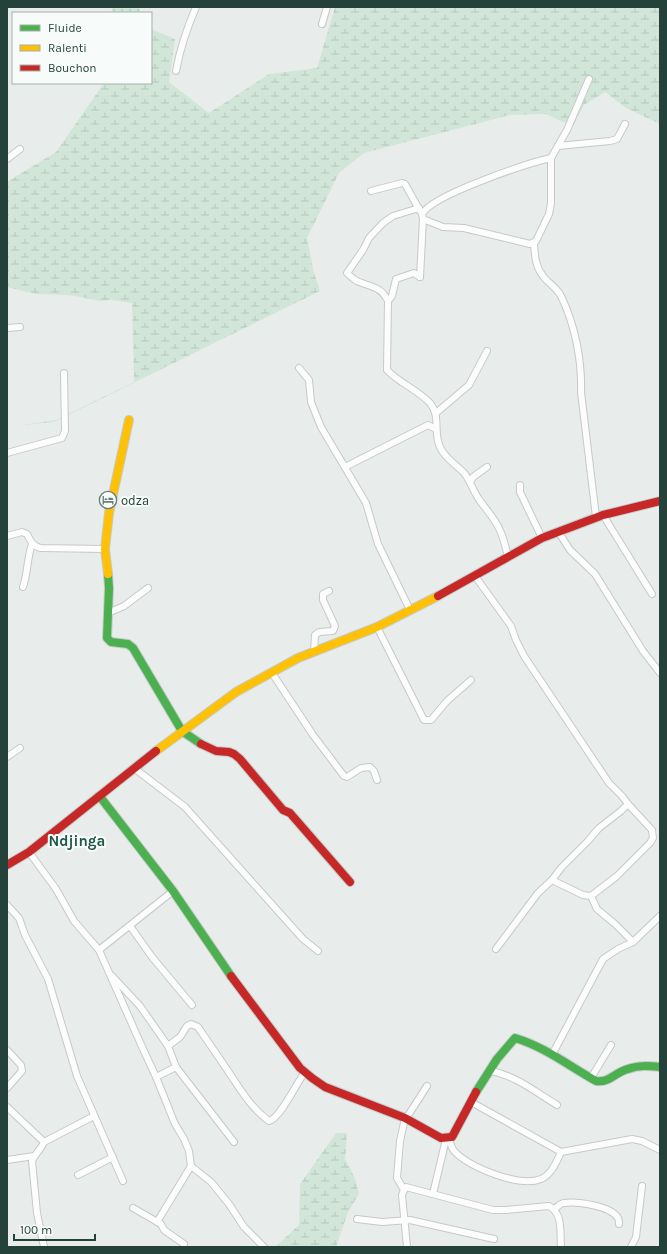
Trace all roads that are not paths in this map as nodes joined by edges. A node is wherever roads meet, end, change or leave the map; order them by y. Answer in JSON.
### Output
{"nodes":[{"id":1,"x":196,"y":7,"type":"edge"},
{"id":2,"x":327,"y":7,"type":"edge"},
{"id":3,"x":322,"y":24,"type":"dead end"},
{"id":4,"x":176,"y":72,"type":"dead end"},
{"id":5,"x":589,"y":79,"type":"dead end"},
{"id":6,"x":625,"y":124,"type":"dead end"},
{"id":7,"x":558,"y":146,"type":"junction"},
{"id":8,"x":20,"y":149,"type":"dead end"},
{"id":9,"x":551,"y":158,"type":"junction"},
{"id":10,"x":7,"y":159,"type":"edge"},
{"id":11,"x":371,"y":191,"type":"dead end"},
{"id":12,"x":421,"y":214,"type":"junction"},
{"id":13,"x":534,"y":244,"type":"junction"},
{"id":14,"x":388,"y":300,"type":"junction"},
{"id":15,"x":20,"y":327,"type":"dead end"},
{"id":16,"x":7,"y":328,"type":"edge"},
{"id":17,"x":487,"y":351,"type":"dead end"},
{"id":18,"x":298,"y":368,"type":"dead end"},
{"id":19,"x":64,"y":373,"type":"dead end"},
{"id":20,"x":436,"y":413,"type":"junction"},
{"id":21,"x":129,"y":420,"type":"dead end"},
{"id":22,"x":436,"y":429,"type":"junction"},
{"id":23,"x":7,"y":453,"type":"edge"},
{"id":24,"x":345,"y":467,"type":"junction"},
{"id":25,"x":487,"y":467,"type":"dead end"},
{"id":26,"x":470,"y":482,"type":"junction"},
{"id":27,"x":520,"y":485,"type":"dead end"},
{"id":28,"x":660,"y":501,"type":"edge"},
{"id":29,"x":600,"y":516,"type":"junction"},
{"id":30,"x":558,"y":531,"type":"junction"},
{"id":31,"x":7,"y":536,"type":"edge"},
{"id":32,"x":542,"y":538,"type":"junction"},
{"id":33,"x":32,"y":544,"type":"junction"},
{"id":34,"x":105,"y":549,"type":"junction"},
{"id":35,"x":508,"y":557,"type":"junction"},
{"id":36,"x":475,"y":576,"type":"junction"},
{"id":37,"x":23,"y":587,"type":"dead end"},
{"id":38,"x":148,"y":588,"type":"dead end"},
{"id":39,"x":329,"y":591,"type":"dead end"},
{"id":40,"x":652,"y":594,"type":"dead end"},
{"id":41,"x":410,"y":610,"type":"junction"},
{"id":42,"x":108,"y":613,"type":"junction"},
{"id":43,"x":377,"y":626,"type":"junction"},
{"id":44,"x":314,"y":652,"type":"junction"},
{"id":45,"x":272,"y":673,"type":"junction"},
{"id":46,"x":660,"y":674,"type":"edge"},
{"id":47,"x":471,"y":680,"type":"dead end"},
{"id":48,"x":182,"y":731,"type":"junction"},
{"id":49,"x":20,"y":748,"type":"dead end"},
{"id":50,"x":7,"y":757,"type":"edge"},
{"id":51,"x":134,"y":768,"type":"junction"},
{"id":52,"x":377,"y":780,"type":"dead end"},
{"id":53,"x":98,"y":797,"type":"junction"},
{"id":54,"x":628,"y":804,"type":"junction"},
{"id":55,"x":29,"y":852,"type":"junction"},
{"id":56,"x":7,"y":864,"type":"edge"},
{"id":57,"x":552,"y":880,"type":"junction"},
{"id":58,"x":350,"y":882,"type":"dead end"},
{"id":59,"x":173,"y":891,"type":"junction"},
{"id":60,"x":591,"y":896,"type":"junction"},
{"id":61,"x":7,"y":905,"type":"edge"},
{"id":62,"x":660,"y":916,"type":"edge"},
{"id":63,"x":130,"y":926,"type":"junction"},
{"id":64,"x":633,"y":942,"type":"junction"},
{"id":65,"x":496,"y":949,"type":"dead end"},
{"id":66,"x":100,"y":950,"type":"junction"},
{"id":67,"x":318,"y":950,"type":"dead end"},
{"id":68,"x":109,"y":973,"type":"junction"},
{"id":69,"x":192,"y":1005,"type":"dead end"},
{"id":70,"x":611,"y":1045,"type":"dead end"},
{"id":71,"x":168,"y":1046,"type":"junction"},
{"id":72,"x":7,"y":1050,"type":"edge"},
{"id":73,"x":553,"y":1053,"type":"junction"},
{"id":74,"x":176,"y":1067,"type":"junction"},
{"id":75,"x":660,"y":1067,"type":"edge"},
{"id":76,"x":489,"y":1071,"type":"junction"},
{"id":77,"x":305,"y":1072,"type":"junction"},
{"id":78,"x":156,"y":1077,"type":"junction"},
{"id":79,"x":591,"y":1078,"type":"junction"},
{"id":80,"x":427,"y":1086,"type":"dead end"},
{"id":81,"x":7,"y":1088,"type":"edge"},
{"id":82,"x":471,"y":1102,"type":"junction"},
{"id":83,"x":557,"y":1105,"type":"dead end"},
{"id":84,"x":7,"y":1107,"type":"edge"},
{"id":85,"x":94,"y":1116,"type":"junction"},
{"id":86,"x":405,"y":1118,"type":"junction"},
{"id":87,"x":447,"y":1138,"type":"junction"},
{"id":88,"x":44,"y":1142,"type":"junction"},
{"id":89,"x":234,"y":1142,"type":"dead end"},
{"id":90,"x":660,"y":1150,"type":"edge"},
{"id":91,"x":561,"y":1152,"type":"junction"},
{"id":92,"x":34,"y":1156,"type":"junction"},
{"id":93,"x":113,"y":1157,"type":"junction"},
{"id":94,"x":7,"y":1160,"type":"edge"},
{"id":95,"x":191,"y":1166,"type":"junction"},
{"id":96,"x":78,"y":1175,"type":"dead end"},
{"id":97,"x":123,"y":1181,"type":"dead end"},
{"id":98,"x":642,"y":1186,"type":"dead end"},
{"id":99,"x":404,"y":1190,"type":"junction"},
{"id":100,"x":433,"y":1194,"type":"junction"},
{"id":101,"x":133,"y":1208,"type":"dead end"},
{"id":102,"x":554,"y":1209,"type":"junction"},
{"id":103,"x":357,"y":1219,"type":"dead end"},
{"id":104,"x":404,"y":1221,"type":"junction"},
{"id":105,"x":157,"y":1222,"type":"junction"},
{"id":106,"x":619,"y":1224,"type":"dead end"},
{"id":107,"x":494,"y":1239,"type":"dead end"},
{"id":108,"x":184,"y":1244,"type":"dead end"},
{"id":109,"x":44,"y":1247,"type":"edge"},
{"id":110,"x":264,"y":1247,"type":"edge"},
{"id":111,"x":407,"y":1247,"type":"edge"},
{"id":112,"x":561,"y":1247,"type":"edge"},
{"id":113,"x":631,"y":1247,"type":"edge"}],
"edges":[{"from":1,"to":4,"type":"street"},
{"from":2,"to":3,"type":"street"},
{"from":5,"to":7,"type":"street"},
{"from":6,"to":7,"type":"street"},
{"from":7,"to":9,"type":"street"},
{"from":8,"to":10,"type":"street"},
{"from":9,"to":12,"type":"street"},
{"from":9,"to":13,"type":"street"},
{"from":11,"to":12,"type":"street"},
{"from":12,"to":13,"type":"street"},
{"from":12,"to":14,"type":"street"},
{"from":12,"to":14,"type":"street"},
{"from":13,"to":29,"type":"street"},
{"from":14,"to":20,"type":"street"},
{"from":15,"to":16,"type":"street"},
{"from":17,"to":20,"type":"street"},
{"from":18,"to":24,"type":"street"},
{"from":19,"to":23,"type":"street"},
{"from":20,"to":22,"type":"street"},
{"from":21,"to":34,"type":"street"},
{"from":22,"to":24,"type":"street"},
{"from":22,"to":26,"type":"street"},
{"from":24,"to":41,"type":"street"},
{"from":25,"to":26,"type":"street"},
{"from":26,"to":35,"type":"street"},
{"from":27,"to":32,"type":"street"},
{"from":28,"to":29,"type":"street"},
{"from":29,"to":30,"type":"street"},
{"from":29,"to":40,"type":"street"},
{"from":30,"to":32,"type":"street"},
{"from":30,"to":46,"type":"street"},
{"from":31,"to":33,"type":"street"},
{"from":32,"to":35,"type":"street"},
{"from":33,"to":34,"type":"street"},
{"from":33,"to":37,"type":"street"},
{"from":34,"to":42,"type":"street"},
{"from":35,"to":36,"type":"street"},
{"from":36,"to":41,"type":"street"},
{"from":36,"to":54,"type":"street"},
{"from":38,"to":42,"type":"street"},
{"from":39,"to":44,"type":"street"},
{"from":41,"to":43,"type":"street"},
{"from":42,"to":48,"type":"street"},
{"from":43,"to":44,"type":"street"},
{"from":43,"to":47,"type":"street"},
{"from":44,"to":45,"type":"street"},
{"from":45,"to":48,"type":"street"},
{"from":45,"to":52,"type":"street"},
{"from":48,"to":51,"type":"street"},
{"from":48,"to":58,"type":"street"},
{"from":49,"to":50,"type":"street"},
{"from":51,"to":53,"type":"street"},
{"from":51,"to":67,"type":"street"},
{"from":53,"to":55,"type":"street"},
{"from":53,"to":59,"type":"street"},
{"from":54,"to":57,"type":"street"},
{"from":54,"to":60,"type":"street"},
{"from":55,"to":56,"type":"street"},
{"from":55,"to":66,"type":"street"},
{"from":57,"to":60,"type":"street"},
{"from":57,"to":65,"type":"street"},
{"from":59,"to":63,"type":"street"},
{"from":59,"to":77,"type":"street"},
{"from":60,"to":64,"type":"street"},
{"from":61,"to":85,"type":"street"},
{"from":62,"to":64,"type":"street"},
{"from":63,"to":66,"type":"street"},
{"from":63,"to":69,"type":"street"},
{"from":64,"to":73,"type":"street"},
{"from":66,"to":68,"type":"street"},
{"from":68,"to":71,"type":"street"},
{"from":68,"to":78,"type":"street"},
{"from":70,"to":79,"type":"street"},
{"from":71,"to":74,"type":"street"},
{"from":71,"to":77,"type":"street"},
{"from":72,"to":81,"type":"street"},
{"from":73,"to":76,"type":"street"},
{"from":73,"to":79,"type":"street"},
{"from":74,"to":78,"type":"street"},
{"from":74,"to":89,"type":"street"},
{"from":75,"to":79,"type":"street"},
{"from":76,"to":82,"type":"street"},
{"from":76,"to":83,"type":"street"},
{"from":77,"to":86,"type":"street"},
{"from":78,"to":95,"type":"street"},
{"from":80,"to":86,"type":"street"},
{"from":82,"to":87,"type":"street"},
{"from":82,"to":91,"type":"street"},
{"from":84,"to":88,"type":"street"},
{"from":85,"to":88,"type":"street"},
{"from":85,"to":93,"type":"street"},
{"from":86,"to":87,"type":"street"},
{"from":86,"to":99,"type":"street"},
{"from":87,"to":91,"type":"street"},
{"from":87,"to":100,"type":"street"},
{"from":88,"to":92,"type":"street"},
{"from":90,"to":91,"type":"street"},
{"from":92,"to":94,"type":"street"},
{"from":92,"to":109,"type":"street"},
{"from":93,"to":96,"type":"street"},
{"from":93,"to":97,"type":"street"},
{"from":95,"to":105,"type":"street"},
{"from":95,"to":110,"type":"street"},
{"from":98,"to":113,"type":"street"},
{"from":99,"to":100,"type":"street"},
{"from":99,"to":104,"type":"street"},
{"from":100,"to":102,"type":"street"},
{"from":101,"to":105,"type":"street"},
{"from":102,"to":106,"type":"street"},
{"from":102,"to":112,"type":"street"},
{"from":103,"to":104,"type":"street"},
{"from":104,"to":107,"type":"street"},
{"from":104,"to":111,"type":"street"},
{"from":105,"to":108,"type":"street"}]}
